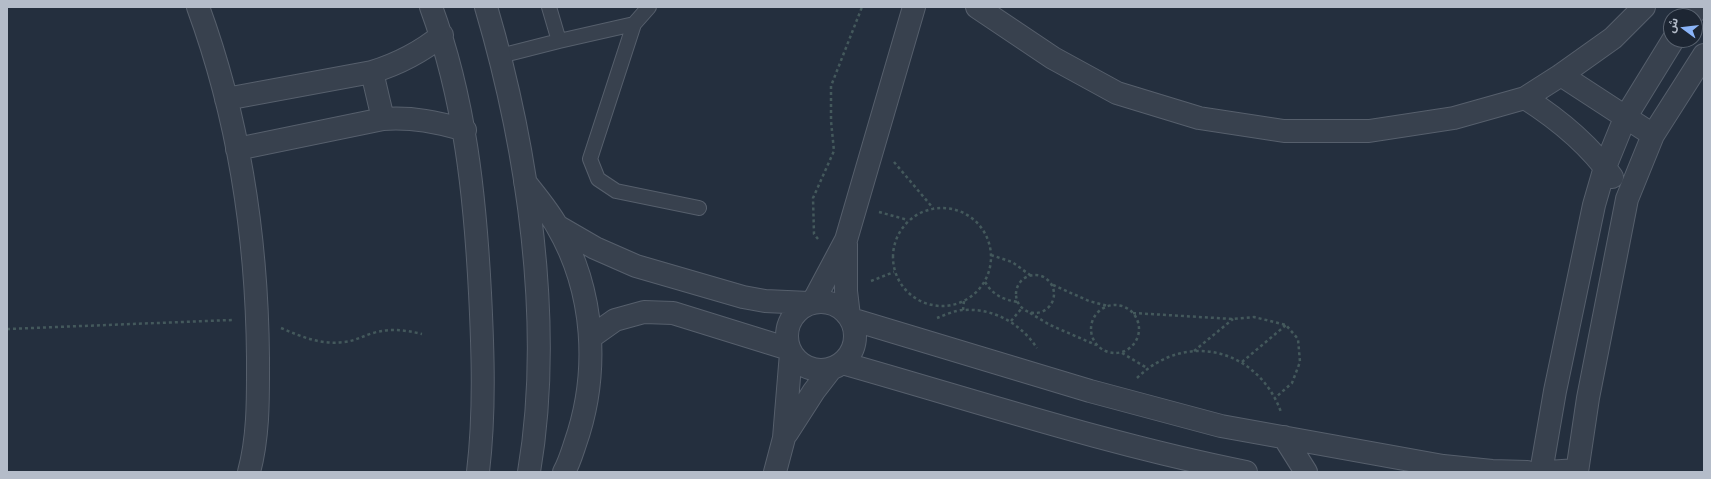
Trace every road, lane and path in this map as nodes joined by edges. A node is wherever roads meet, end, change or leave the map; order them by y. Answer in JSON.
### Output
{"nodes":[{"id":1,"x":198,"y":7,"type":"edge"},
{"id":2,"x":431,"y":7,"type":"edge"},
{"id":3,"x":486,"y":7,"type":"edge"},
{"id":4,"x":549,"y":7,"type":"edge"},
{"id":5,"x":649,"y":7,"type":"edge"},
{"id":6,"x":862,"y":7,"type":"edge"},
{"id":7,"x":914,"y":7,"type":"edge"},
{"id":8,"x":925,"y":7,"type":"edge"},
{"id":9,"x":977,"y":7,"type":"edge"},
{"id":10,"x":1644,"y":7,"type":"edge"},
{"id":11,"x":634,"y":24,"type":"junction"},
{"id":12,"x":442,"y":35,"type":"junction"},
{"id":13,"x":560,"y":41,"type":"junction"},
{"id":14,"x":1668,"y":48,"type":"edge"},
{"id":15,"x":1704,"y":55,"type":"edge"},
{"id":16,"x":500,"y":56,"type":"junction"},
{"id":17,"x":372,"y":72,"type":"junction"},
{"id":18,"x":1561,"y":75,"type":"junction"},
{"id":19,"x":1525,"y":98,"type":"junction"},
{"id":20,"x":226,"y":99,"type":"junction"},
{"id":21,"x":1625,"y":118,"type":"junction"},
{"id":22,"x":383,"y":119,"type":"junction"},
{"id":23,"x":465,"y":130,"type":"junction"},
{"id":24,"x":1653,"y":135,"type":"junction"},
{"id":25,"x":876,"y":141,"type":"junction"},
{"id":26,"x":237,"y":149,"type":"junction"},
{"id":27,"x":1605,"y":168,"type":"junction"},
{"id":28,"x":524,"y":180,"type":"junction"},
{"id":29,"x":1627,"y":199,"type":"junction"},
{"id":30,"x":856,"y":206,"type":"junction"},
{"id":31,"x":699,"y":208,"type":"dead end"},
{"id":32,"x":933,"y":208,"type":"junction"},
{"id":33,"x":908,"y":220,"type":"junction"},
{"id":34,"x":557,"y":226,"type":"junction"},
{"id":35,"x":846,"y":240,"type":"junction"},
{"id":36,"x":991,"y":255,"type":"junction"},
{"id":37,"x":836,"y":261,"type":"junction"},
{"id":38,"x":1031,"y":275,"type":"junction"},
{"id":39,"x":984,"y":282,"type":"junction"},
{"id":40,"x":1052,"y":285,"type":"junction"},
{"id":41,"x":964,"y":301,"type":"junction"},
{"id":42,"x":811,"y":302,"type":"junction"},
{"id":43,"x":1017,"y":302,"type":"junction"},
{"id":44,"x":1108,"y":306,"type":"junction"},
{"id":45,"x":1022,"y":308,"type":"junction"},
{"id":46,"x":963,"y":310,"type":"junction"},
{"id":47,"x":1030,"y":312,"type":"junction"},
{"id":48,"x":1134,"y":313,"type":"junction"},
{"id":49,"x":258,"y":318,"type":"junction"},
{"id":50,"x":850,"y":318,"type":"junction"},
{"id":51,"x":1234,"y":318,"type":"junction"},
{"id":52,"x":1011,"y":321,"type":"junction"},
{"id":53,"x":1286,"y":325,"type":"junction"},
{"id":54,"x":7,"y":329,"type":"edge"},
{"id":55,"x":422,"y":334,"type":"dead end"},
{"id":56,"x":591,"y":337,"type":"junction"},
{"id":57,"x":911,"y":337,"type":"junction"},
{"id":58,"x":1096,"y":345,"type":"junction"},
{"id":59,"x":790,"y":351,"type":"junction"},
{"id":60,"x":1194,"y":351,"type":"junction"},
{"id":61,"x":1122,"y":353,"type":"junction"},
{"id":62,"x":1242,"y":362,"type":"junction"},
{"id":63,"x":836,"y":366,"type":"junction"},
{"id":64,"x":1147,"y":368,"type":"junction"},
{"id":65,"x":1048,"y":378,"type":"junction"},
{"id":66,"x":1276,"y":398,"type":"junction"},
{"id":67,"x":1122,"y":400,"type":"junction"},
{"id":68,"x":784,"y":438,"type":"junction"},
{"id":69,"x":1284,"y":438,"type":"junction"},
{"id":70,"x":1380,"y":464,"type":"edge"},
{"id":71,"x":1577,"y":471,"type":"edge"},
{"id":72,"x":249,"y":472,"type":"edge"},
{"id":73,"x":478,"y":472,"type":"edge"},
{"id":74,"x":528,"y":472,"type":"edge"},
{"id":75,"x":564,"y":472,"type":"edge"},
{"id":76,"x":775,"y":472,"type":"edge"},
{"id":77,"x":1246,"y":472,"type":"edge"},
{"id":78,"x":1306,"y":472,"type":"edge"},
{"id":79,"x":1527,"y":472,"type":"edge"},
{"id":80,"x":1541,"y":472,"type":"edge"},
{"id":81,"x":1548,"y":472,"type":"edge"}],
"edges":[{"from":1,"to":20,"type":"street"},
{"from":2,"to":12,"type":"street"},
{"from":3,"to":16,"type":"street"},
{"from":4,"to":13,"type":"lane"},
{"from":5,"to":11,"type":"lane"},
{"from":6,"to":37,"type":"path"},
{"from":7,"to":8,"type":"street"},
{"from":7,"to":25,"type":"street"},
{"from":9,"to":19,"type":"street"},
{"from":10,"to":18,"type":"street"},
{"from":11,"to":13,"type":"lane"},
{"from":11,"to":31,"type":"lane"},
{"from":12,"to":17,"type":"street"},
{"from":12,"to":23,"type":"street"},
{"from":13,"to":16,"type":"lane"},
{"from":14,"to":21,"type":"street"},
{"from":15,"to":24,"type":"street"},
{"from":16,"to":28,"type":"street"},
{"from":17,"to":20,"type":"street"},
{"from":17,"to":22,"type":"street"},
{"from":18,"to":19,"type":"street"},
{"from":18,"to":21,"type":"street"},
{"from":19,"to":27,"type":"street"},
{"from":20,"to":26,"type":"street"},
{"from":21,"to":24,"type":"street"},
{"from":21,"to":27,"type":"street"},
{"from":22,"to":23,"type":"street"},
{"from":22,"to":26,"type":"street"},
{"from":23,"to":73,"type":"street"},
{"from":24,"to":29,"type":"street"},
{"from":25,"to":30,"type":"street"},
{"from":25,"to":32,"type":"path"},
{"from":26,"to":49,"type":"street"},
{"from":27,"to":29,"type":"street"},
{"from":27,"to":80,"type":"street"},
{"from":28,"to":34,"type":"street"},
{"from":28,"to":74,"type":"street"},
{"from":29,"to":71,"type":"street"},
{"from":30,"to":33,"type":"path"},
{"from":30,"to":35,"type":"street"},
{"from":32,"to":33,"type":"path"},
{"from":32,"to":36,"type":"path"},
{"from":33,"to":41,"type":"path"},
{"from":34,"to":42,"type":"street"},
{"from":34,"to":56,"type":"street"},
{"from":35,"to":37,"type":"street"},
{"from":35,"to":50,"type":"street"},
{"from":36,"to":38,"type":"path"},
{"from":36,"to":39,"type":"path"},
{"from":37,"to":42,"type":"street"},
{"from":38,"to":40,"type":"path"},
{"from":38,"to":43,"type":"path"},
{"from":39,"to":41,"type":"path"},
{"from":39,"to":43,"type":"path"},
{"from":40,"to":44,"type":"path"},
{"from":40,"to":47,"type":"path"},
{"from":41,"to":46,"type":"path"},
{"from":42,"to":50,"type":"street"},
{"from":42,"to":59,"type":"street"},
{"from":43,"to":45,"type":"path"},
{"from":44,"to":48,"type":"path"},
{"from":44,"to":58,"type":"path"},
{"from":45,"to":47,"type":"path"},
{"from":45,"to":52,"type":"path"},
{"from":46,"to":52,"type":"path"},
{"from":46,"to":57,"type":"path"},
{"from":47,"to":58,"type":"path"},
{"from":48,"to":51,"type":"path"},
{"from":48,"to":61,"type":"path"},
{"from":49,"to":54,"type":"path"},
{"from":49,"to":55,"type":"path"},
{"from":49,"to":72,"type":"street"},
{"from":50,"to":57,"type":"street"},
{"from":50,"to":63,"type":"street"},
{"from":51,"to":53,"type":"path"},
{"from":51,"to":60,"type":"path"},
{"from":52,"to":65,"type":"path"},
{"from":53,"to":62,"type":"path"},
{"from":53,"to":66,"type":"path"},
{"from":56,"to":59,"type":"street"},
{"from":56,"to":75,"type":"street"},
{"from":57,"to":65,"type":"street"},
{"from":58,"to":61,"type":"path"},
{"from":59,"to":63,"type":"street"},
{"from":59,"to":68,"type":"street"},
{"from":60,"to":62,"type":"path"},
{"from":60,"to":64,"type":"path"},
{"from":61,"to":64,"type":"path"},
{"from":62,"to":66,"type":"path"},
{"from":63,"to":68,"type":"street"},
{"from":63,"to":77,"type":"street"},
{"from":64,"to":67,"type":"path"},
{"from":65,"to":67,"type":"street"},
{"from":66,"to":69,"type":"path"},
{"from":67,"to":69,"type":"street"},
{"from":68,"to":76,"type":"street"},
{"from":69,"to":70,"type":"street"},
{"from":69,"to":78,"type":"street"},
{"from":70,"to":79,"type":"street"},
{"from":71,"to":81,"type":"street"}]}
